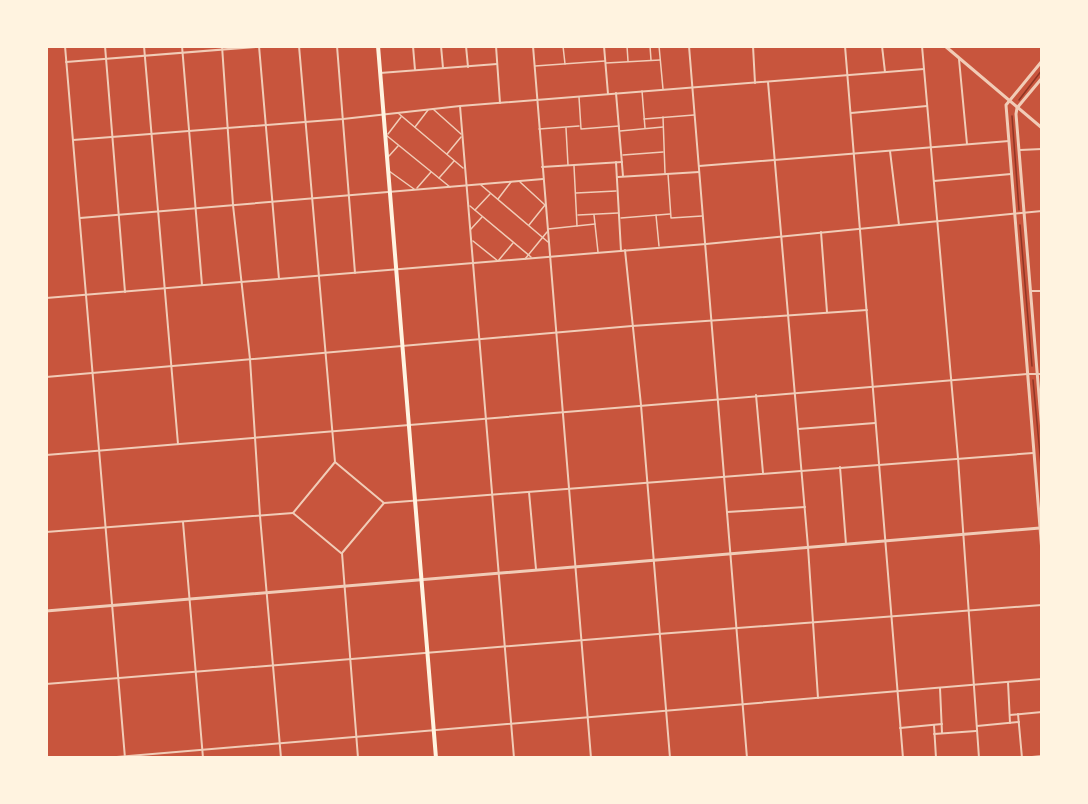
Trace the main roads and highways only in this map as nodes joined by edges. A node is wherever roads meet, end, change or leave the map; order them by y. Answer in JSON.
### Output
{"nodes":[{"id":1,"x":378,"y":46,"type":"edge"},
{"id":2,"x":436,"y":758,"type":"edge"}],
"edges":[{"from":1,"to":2,"type":"main road"}]}
